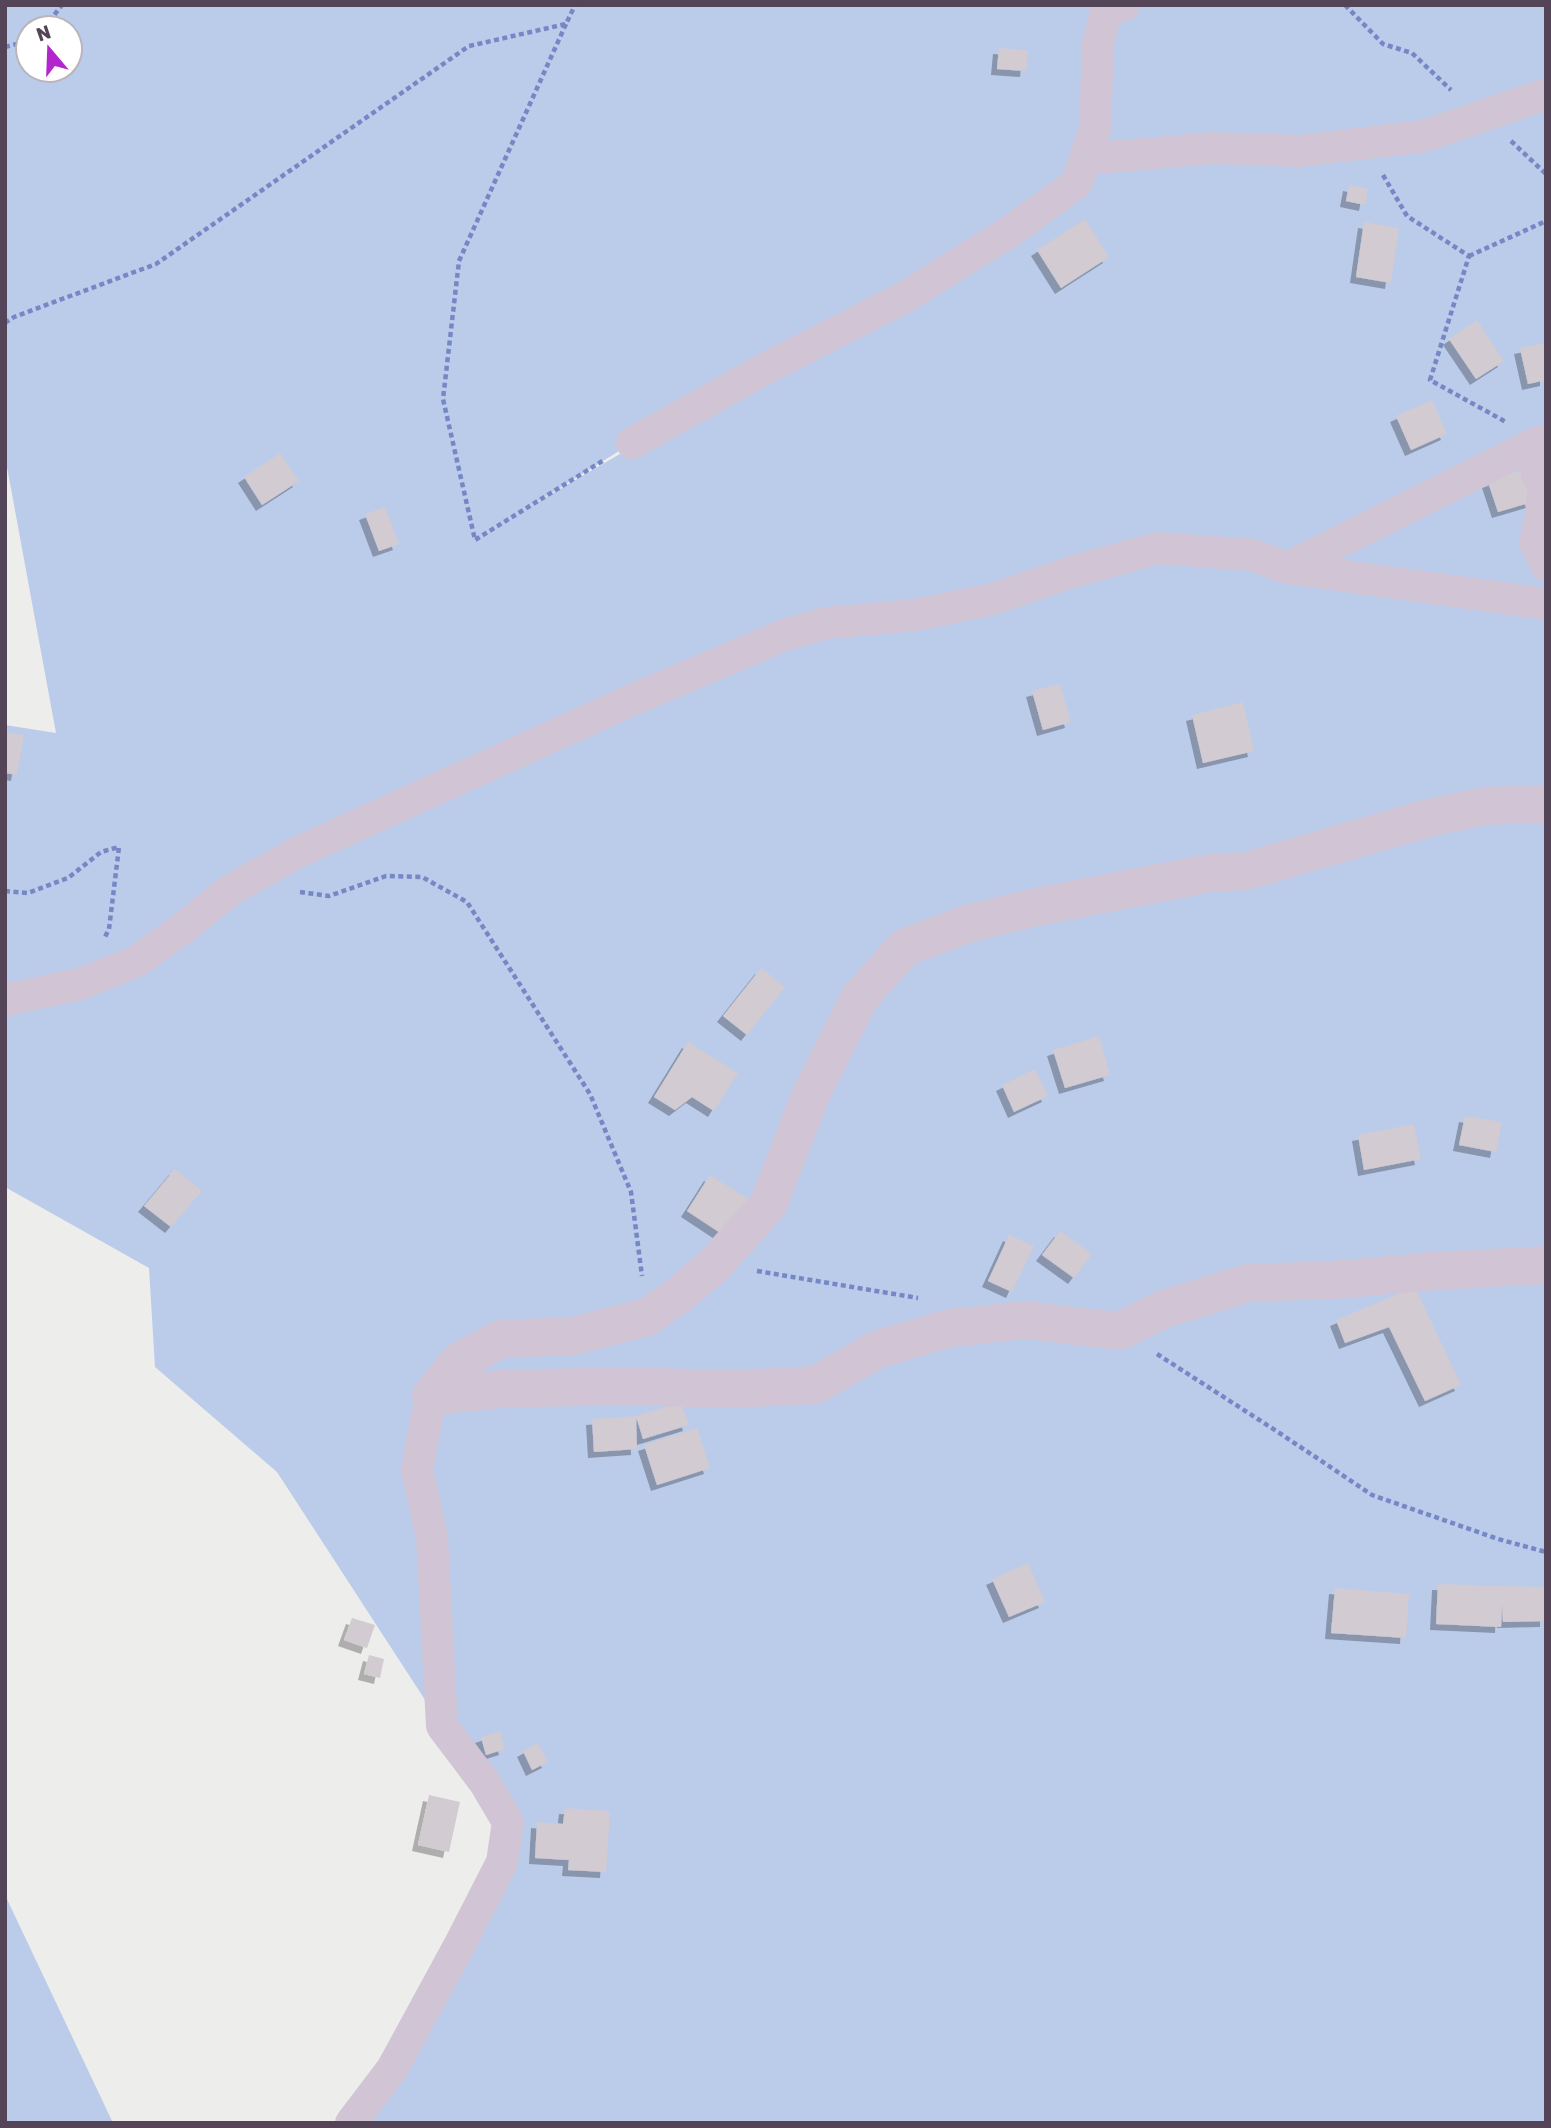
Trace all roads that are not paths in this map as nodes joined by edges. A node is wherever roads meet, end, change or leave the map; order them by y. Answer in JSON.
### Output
{"nodes":[{"id":1,"x":1124,"y":5,"type":"edge"},
{"id":2,"x":1546,"y":94,"type":"edge"},
{"id":3,"x":1085,"y":159,"type":"junction"},
{"id":4,"x":1540,"y":442,"type":"edge"},
{"id":5,"x":632,"y":443,"type":"road end"},
{"id":6,"x":1546,"y":565,"type":"edge"},
{"id":7,"x":1287,"y":568,"type":"junction"},
{"id":8,"x":1546,"y":604,"type":"edge"},
{"id":9,"x":1546,"y":806,"type":"edge"},
{"id":10,"x":5,"y":1000,"type":"edge"},
{"id":11,"x":1546,"y":1265,"type":"edge"},
{"id":12,"x":431,"y":1396,"type":"junction"},
{"id":13,"x":351,"y":2123,"type":"edge"}],
"edges":[{"from":1,"to":3,"type":"street"},
{"from":2,"to":3,"type":"street"},
{"from":3,"to":5,"type":"street"},
{"from":4,"to":6,"type":"street"},
{"from":4,"to":7,"type":"street"},
{"from":7,"to":8,"type":"street"},
{"from":7,"to":10,"type":"street"},
{"from":9,"to":12,"type":"street"},
{"from":11,"to":12,"type":"street"},
{"from":12,"to":13,"type":"street"}]}
